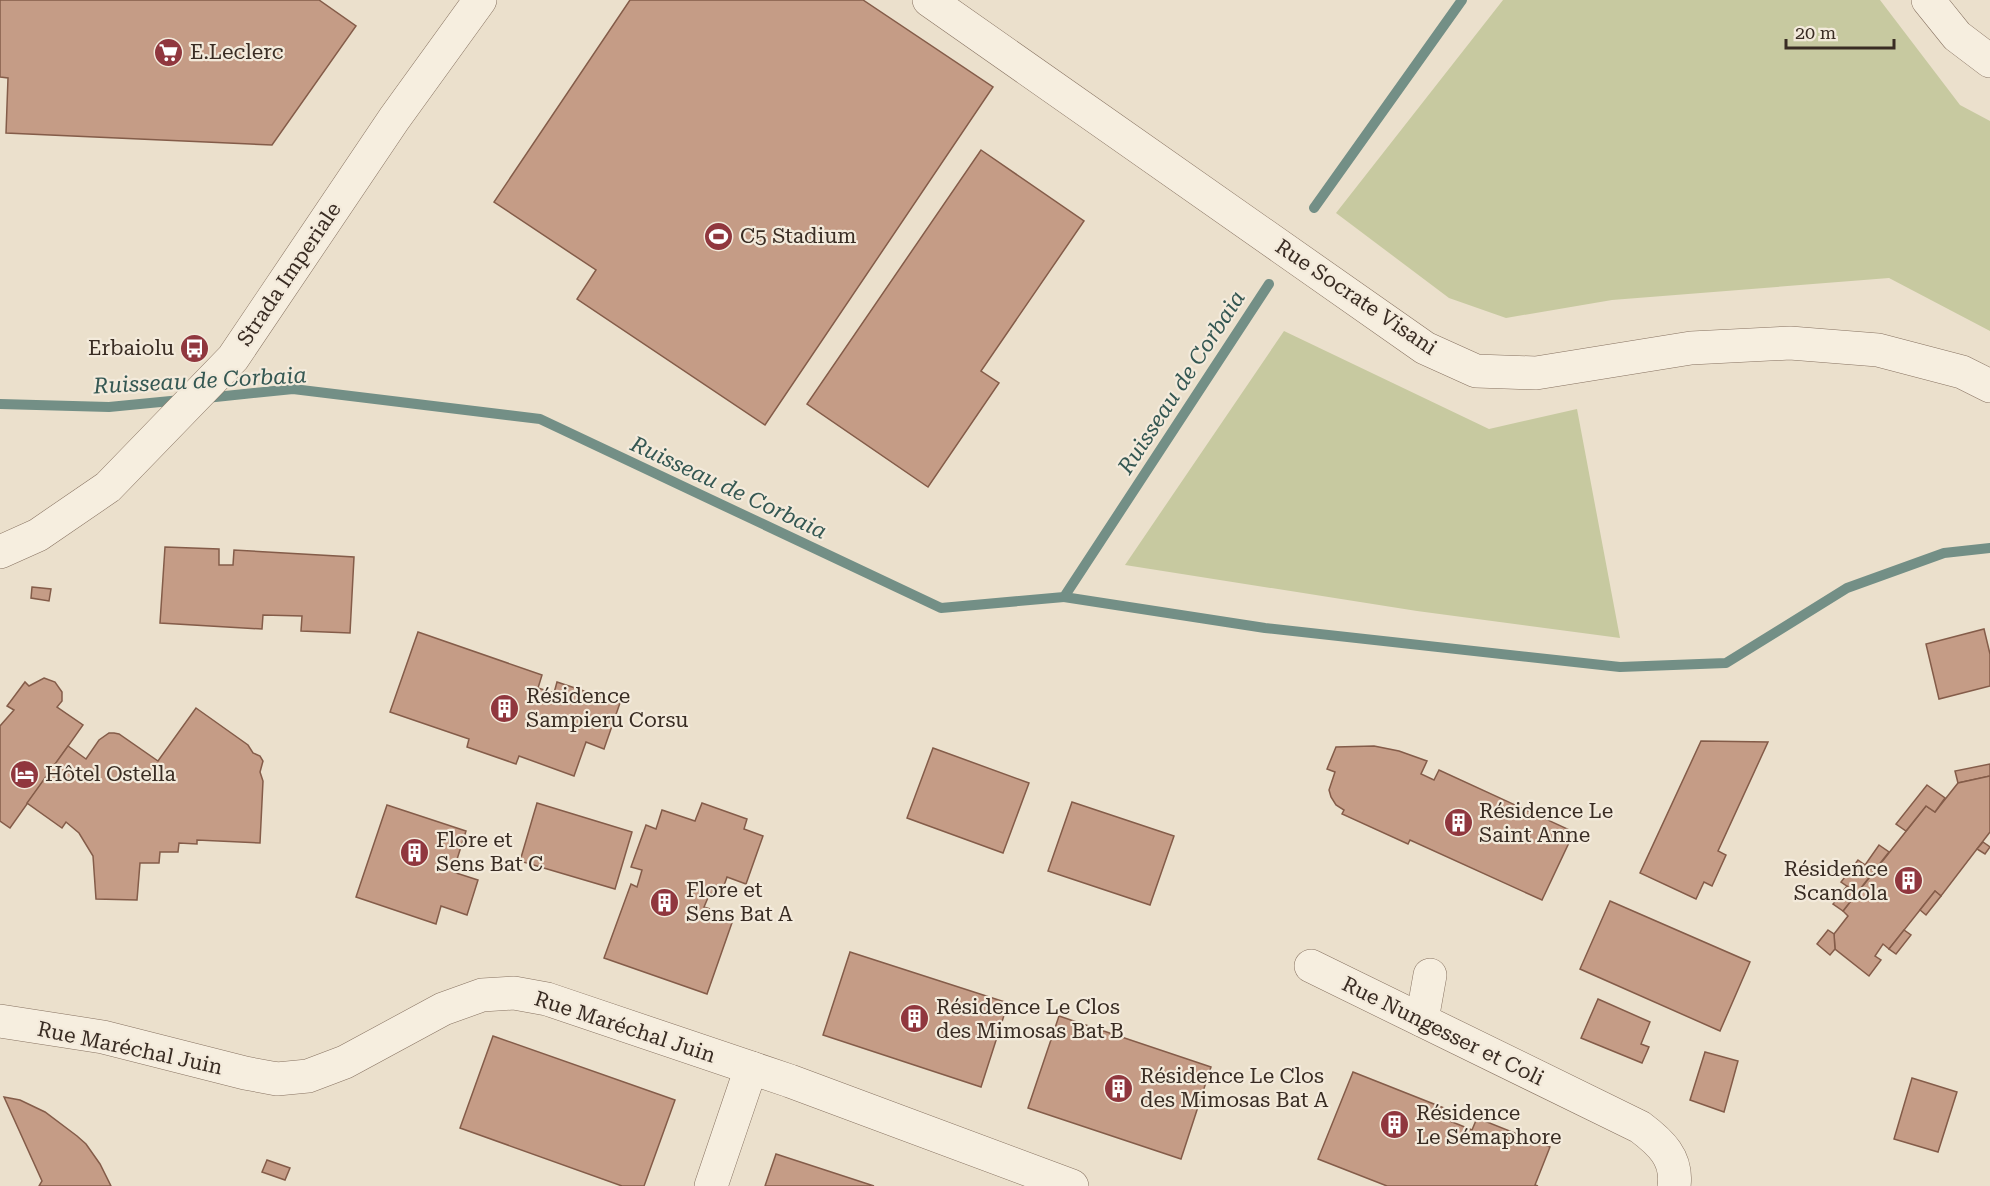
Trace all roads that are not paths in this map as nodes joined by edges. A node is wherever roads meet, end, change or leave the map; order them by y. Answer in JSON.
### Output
{"nodes":[{"id":1,"x":480,"y":0,"type":"edge"},
{"id":2,"x":928,"y":0,"type":"edge"},
{"id":3,"x":1928,"y":0,"type":"edge"},
{"id":4,"x":1990,"y":61,"type":"edge"},
{"id":5,"x":1990,"y":386,"type":"edge"},
{"id":6,"x":0,"y":552,"type":"edge"},
{"id":7,"x":1311,"y":966,"type":"dead end"},
{"id":8,"x":1430,"y":975,"type":"dead end"},
{"id":9,"x":1422,"y":1020,"type":"junction"},
{"id":10,"x":0,"y":1021,"type":"edge"},
{"id":11,"x":752,"y":1068,"type":"junction"},
{"id":12,"x":711,"y":1186,"type":"edge"},
{"id":13,"x":1072,"y":1186,"type":"edge"},
{"id":14,"x":1674,"y":1186,"type":"edge"}],
"edges":[{"from":1,"to":6,"type":"street","name":"Strada Imperiale"},
{"from":2,"to":5,"type":"street","name":"Rue Socrate Visani"},
{"from":3,"to":4,"type":"street"},
{"from":7,"to":9,"type":"street","name":"Rue Nungesser et Coli"},
{"from":8,"to":9,"type":"street"},
{"from":9,"to":14,"type":"street","name":"Rue Nungesser et Coli"},
{"from":10,"to":11,"type":"street","name":"Rue Maréchal Juin"},
{"from":11,"to":12,"type":"street"},
{"from":11,"to":13,"type":"street","name":"Rue Maréchal Juin"}]}
